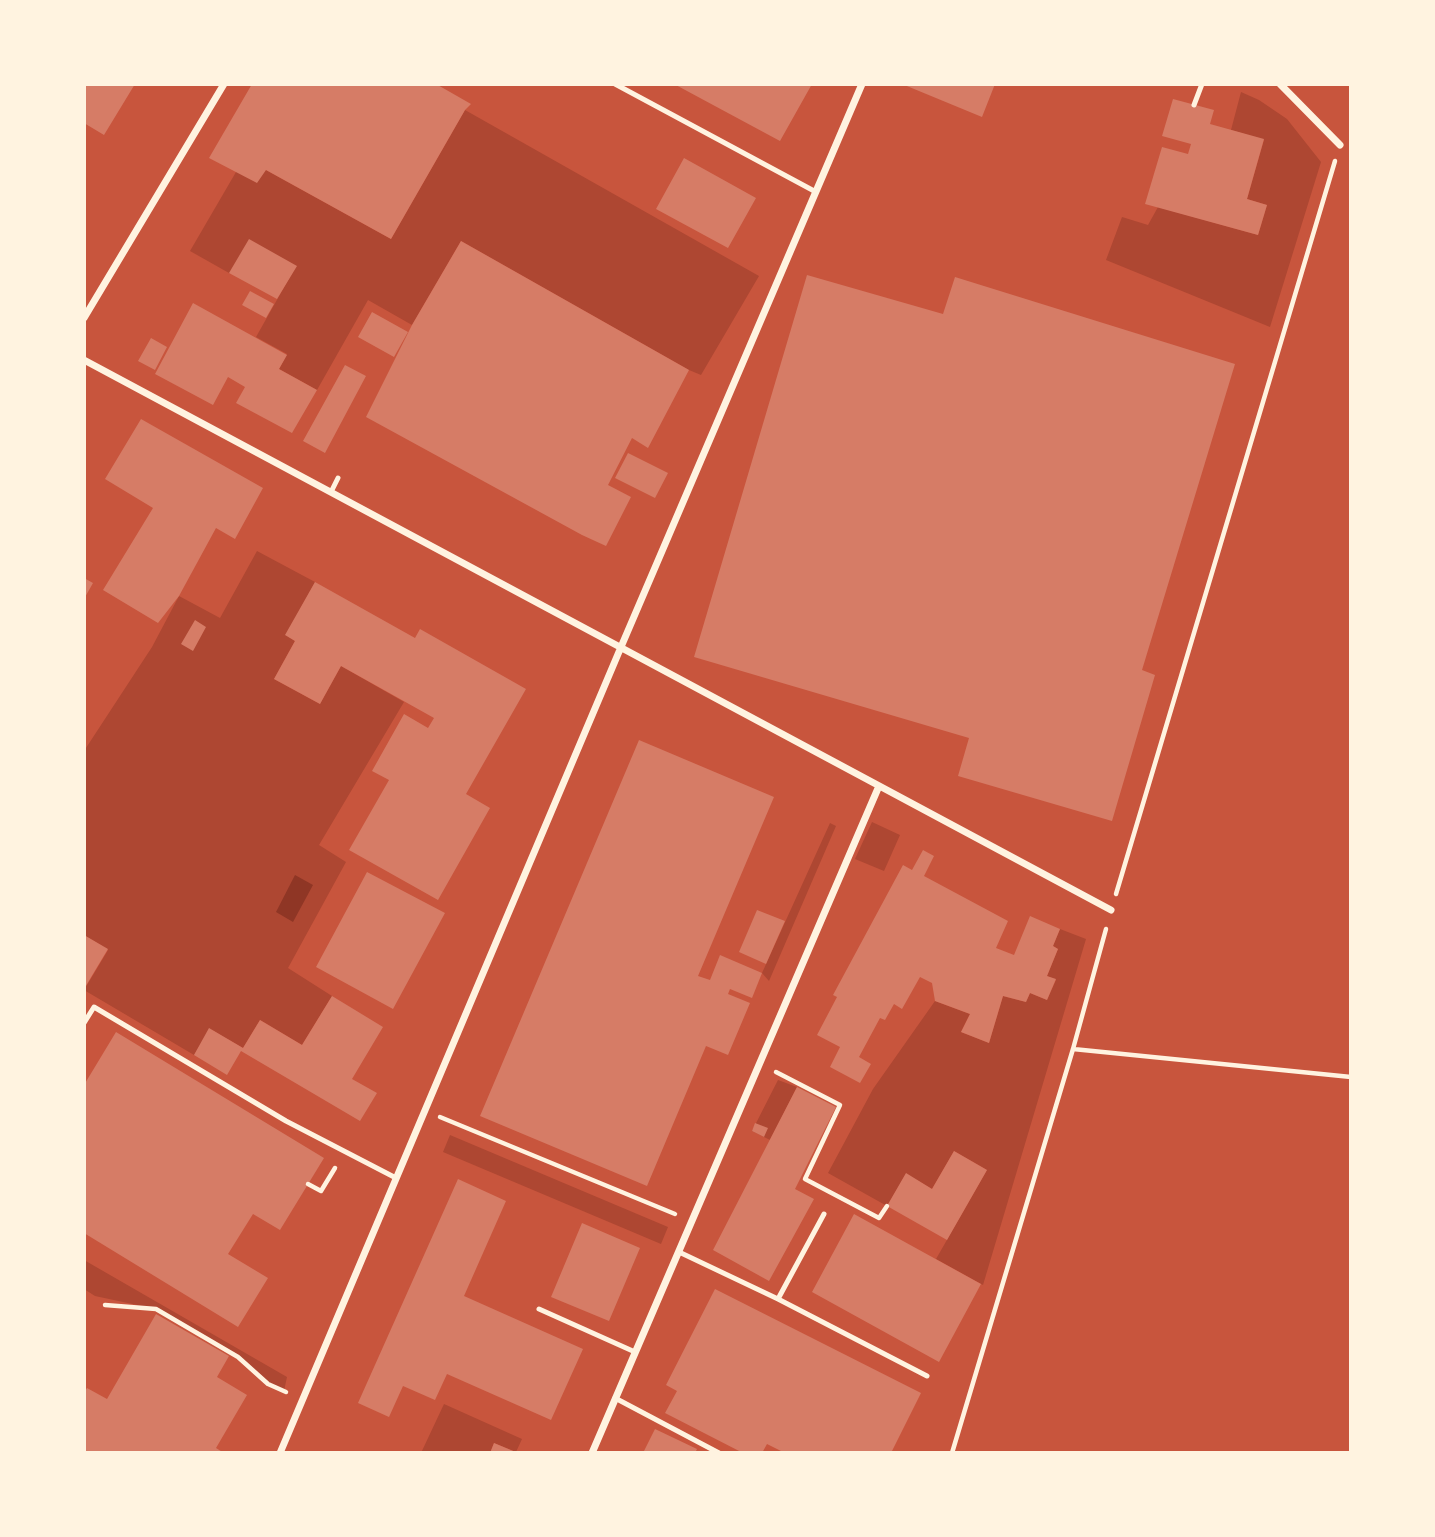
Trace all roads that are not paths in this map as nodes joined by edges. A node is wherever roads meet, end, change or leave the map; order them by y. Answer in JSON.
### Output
{"nodes":[{"id":1,"x":224,"y":84,"type":"edge"},
{"id":2,"x":615,"y":84,"type":"edge"},
{"id":3,"x":862,"y":84,"type":"edge"},
{"id":4,"x":1202,"y":84,"type":"edge"},
{"id":5,"x":1280,"y":84,"type":"edge"},
{"id":6,"x":1194,"y":105,"type":"dead end"},
{"id":7,"x":1340,"y":145,"type":"road end"},
{"id":8,"x":816,"y":192,"type":"junction"},
{"id":9,"x":84,"y":318,"type":"edge"},
{"id":10,"x":84,"y":360,"type":"edge"},
{"id":11,"x":338,"y":478,"type":"dead end"},
{"id":12,"x":331,"y":492,"type":"junction"},
{"id":13,"x":621,"y":648,"type":"junction"},
{"id":14,"x":879,"y":786,"type":"junction"},
{"id":15,"x":1111,"y":910,"type":"road end"},
{"id":16,"x":84,"y":1023,"type":"edge"},
{"id":17,"x":396,"y":1178,"type":"junction"},
{"id":18,"x":824,"y":1214,"type":"dead end"},
{"id":19,"x":678,"y":1252,"type":"junction"},
{"id":20,"x":778,"y":1299,"type":"junction"},
{"id":21,"x":539,"y":1309,"type":"dead end"},
{"id":22,"x":635,"y":1352,"type":"junction"},
{"id":23,"x":927,"y":1376,"type":"dead end"},
{"id":24,"x":615,"y":1398,"type":"junction"},
{"id":25,"x":280,"y":1453,"type":"edge"},
{"id":26,"x":592,"y":1453,"type":"edge"},
{"id":27,"x":719,"y":1453,"type":"edge"}],
"edges":[{"from":1,"to":9,"type":"street"},
{"from":2,"to":8,"type":"lane"},
{"from":3,"to":8,"type":"street"},
{"from":4,"to":6,"type":"lane"},
{"from":5,"to":7,"type":"street"},
{"from":8,"to":13,"type":"street"},
{"from":10,"to":12,"type":"street"},
{"from":11,"to":12,"type":"lane"},
{"from":12,"to":13,"type":"street"},
{"from":13,"to":14,"type":"street"},
{"from":13,"to":17,"type":"street"},
{"from":14,"to":15,"type":"street"},
{"from":14,"to":19,"type":"street"},
{"from":16,"to":17,"type":"lane"},
{"from":17,"to":25,"type":"street"},
{"from":18,"to":20,"type":"lane"},
{"from":19,"to":20,"type":"lane"},
{"from":19,"to":22,"type":"street"},
{"from":20,"to":23,"type":"lane"},
{"from":21,"to":22,"type":"lane"},
{"from":22,"to":24,"type":"street"},
{"from":24,"to":26,"type":"street"},
{"from":24,"to":27,"type":"lane"}]}
